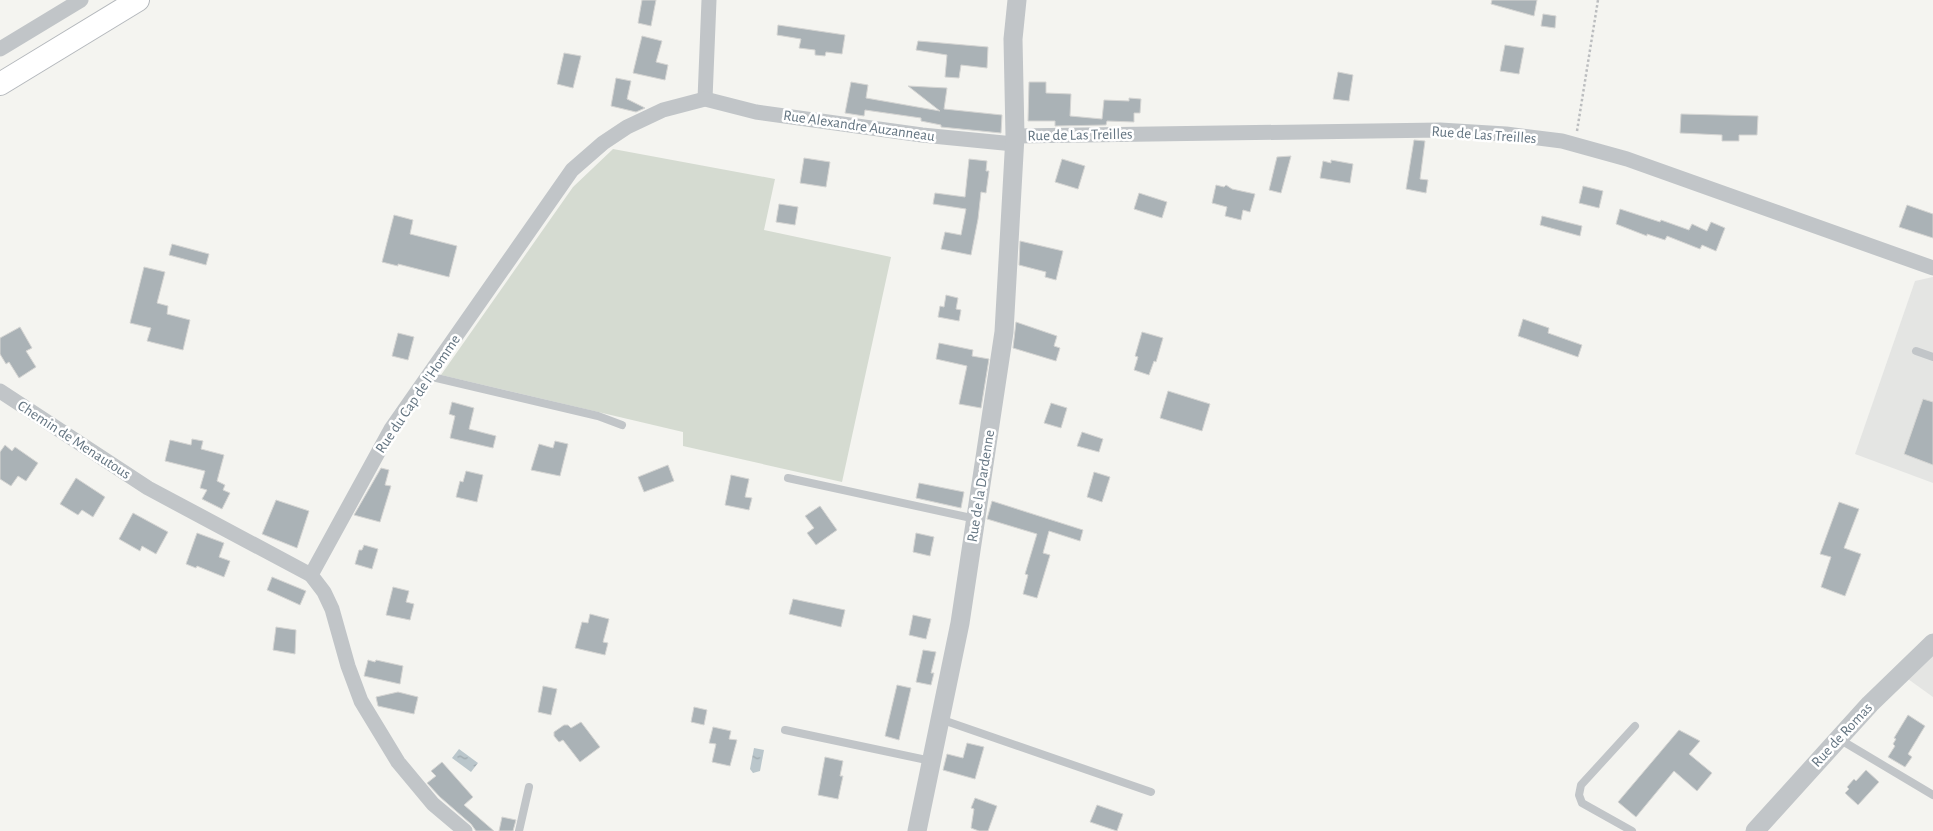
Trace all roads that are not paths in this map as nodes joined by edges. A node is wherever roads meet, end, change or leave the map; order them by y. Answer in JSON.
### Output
{"nodes":[{"id":1,"x":81,"y":0,"type":"edge"},
{"id":2,"x":138,"y":0,"type":"edge"},
{"id":3,"x":709,"y":0,"type":"edge"},
{"id":4,"x":1017,"y":0,"type":"edge"},
{"id":5,"x":0,"y":48,"type":"edge"},
{"id":6,"x":0,"y":84,"type":"edge"},
{"id":7,"x":705,"y":99,"type":"junction"},
{"id":8,"x":1014,"y":140,"type":"junction"},
{"id":9,"x":1933,"y":268,"type":"edge"},
{"id":10,"x":1916,"y":351,"type":"dead end"},
{"id":11,"x":1933,"y":357,"type":"edge"},
{"id":12,"x":428,"y":376,"type":"junction"},
{"id":13,"x":0,"y":392,"type":"edge"},
{"id":14,"x":622,"y":424,"type":"dead end"},
{"id":15,"x":788,"y":478,"type":"dead end"},
{"id":16,"x":976,"y":519,"type":"junction"},
{"id":17,"x":311,"y":575,"type":"junction"},
{"id":18,"x":1933,"y":643,"type":"edge"},
{"id":19,"x":940,"y":719,"type":"junction"},
{"id":20,"x":1635,"y":726,"type":"dead end"},
{"id":21,"x":785,"y":730,"type":"dead end"},
{"id":22,"x":1839,"y":739,"type":"junction"},
{"id":23,"x":931,"y":761,"type":"junction"},
{"id":24,"x":529,"y":787,"type":"dead end"},
{"id":25,"x":1151,"y":792,"type":"dead end"},
{"id":26,"x":1933,"y":795,"type":"edge"},
{"id":27,"x":465,"y":831,"type":"edge"},
{"id":28,"x":519,"y":831,"type":"edge"},
{"id":29,"x":917,"y":831,"type":"edge"},
{"id":30,"x":1632,"y":831,"type":"edge"},
{"id":31,"x":1755,"y":831,"type":"edge"}],
"edges":[{"from":1,"to":5,"type":"street"},
{"from":2,"to":6,"type":"main road"},
{"from":3,"to":7,"type":"street"},
{"from":4,"to":8,"type":"street","name":"Rue de la Dardenne"},
{"from":7,"to":8,"type":"street","name":"Rue Alexandre Auzanneau"},
{"from":7,"to":12,"type":"street","name":"Rue du Cap de l'Homme"},
{"from":8,"to":9,"type":"street","name":"Rue de Las Treilles"},
{"from":8,"to":16,"type":"street","name":"Rue de la Dardenne"},
{"from":10,"to":11,"type":"lane"},
{"from":12,"to":14,"type":"lane"},
{"from":12,"to":17,"type":"street","name":"Rue du Cap de l'Homme"},
{"from":13,"to":17,"type":"street","name":"Chemin de Menautous"},
{"from":15,"to":16,"type":"lane"},
{"from":16,"to":19,"type":"street","name":"Rue de la Dardenne"},
{"from":17,"to":27,"type":"street"},
{"from":18,"to":22,"type":"street","name":"Rue de Romas"},
{"from":19,"to":23,"type":"street","name":"Rue de la Dardenne"},
{"from":19,"to":25,"type":"lane"},
{"from":20,"to":30,"type":"lane"},
{"from":21,"to":23,"type":"lane"},
{"from":22,"to":26,"type":"lane"},
{"from":22,"to":31,"type":"street","name":"Rue de Romas"},
{"from":23,"to":29,"type":"street","name":"Rue de la Dardenne"},
{"from":24,"to":28,"type":"lane"}]}
